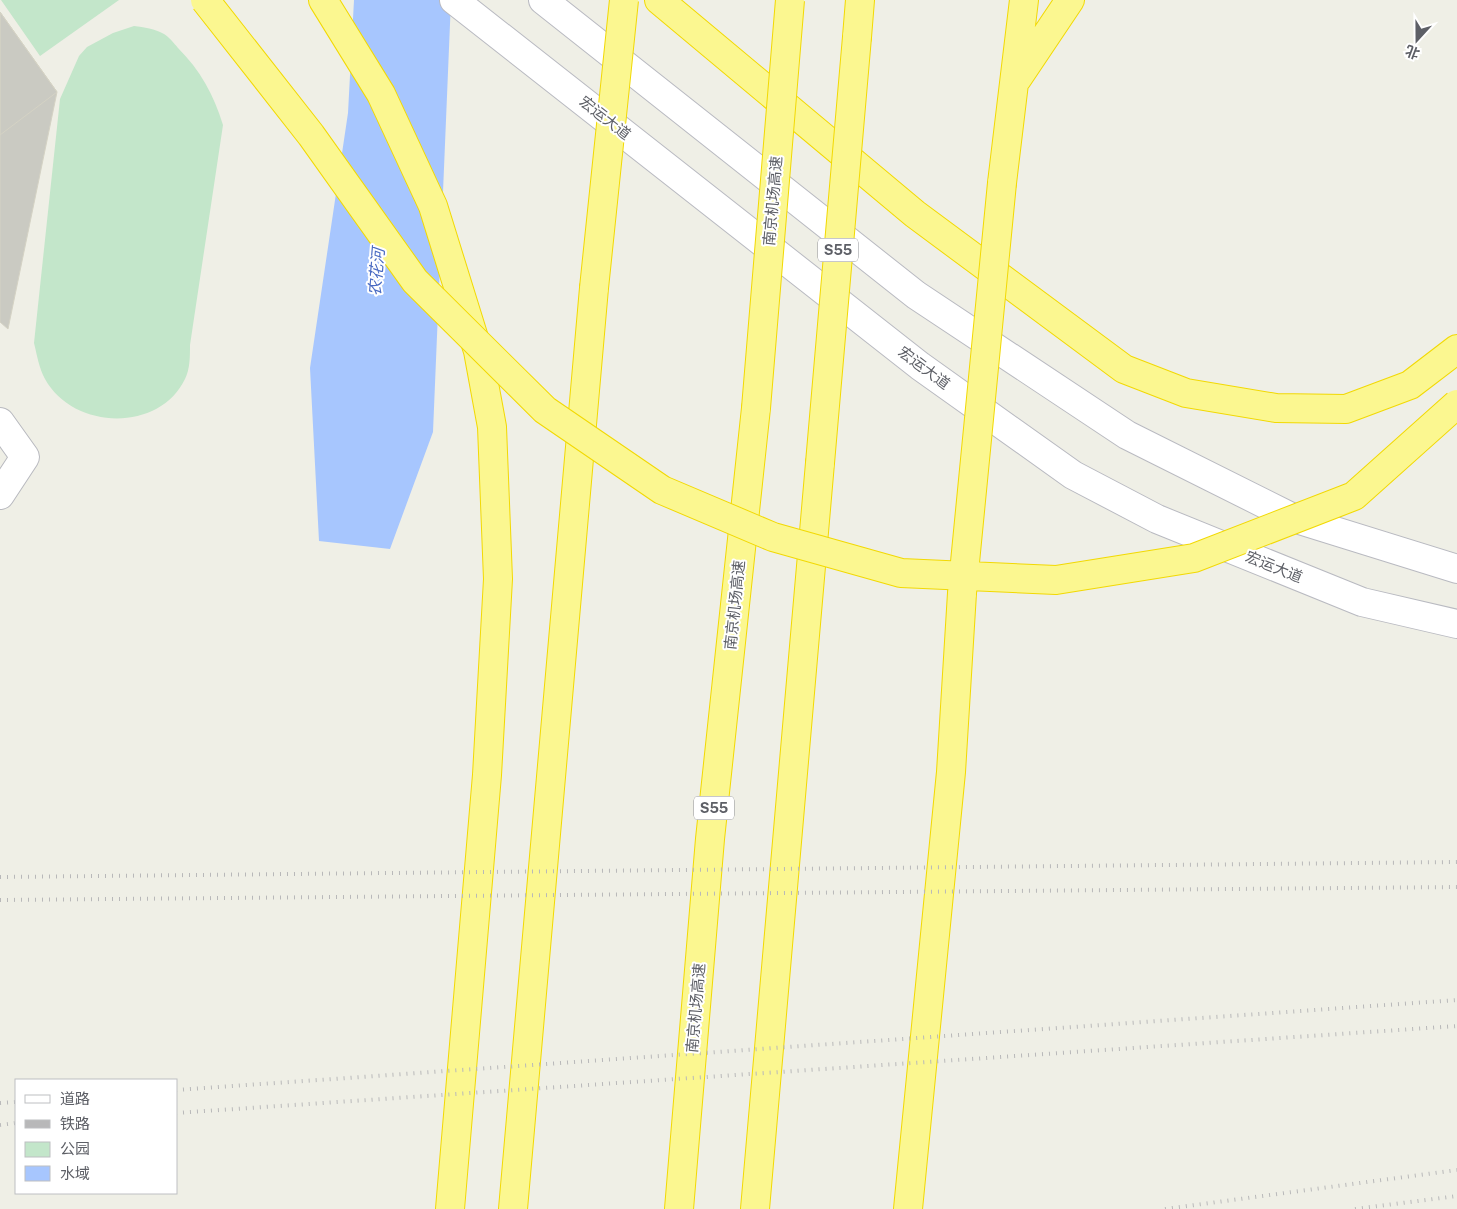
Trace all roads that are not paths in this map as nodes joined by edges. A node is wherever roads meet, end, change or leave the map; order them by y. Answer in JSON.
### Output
{"nodes":[{"id":1,"x":205,"y":0,"type":"edge"},
{"id":2,"x":323,"y":0,"type":"edge"},
{"id":3,"x":543,"y":0,"type":"edge"},
{"id":4,"x":624,"y":0,"type":"edge"},
{"id":5,"x":659,"y":0,"type":"edge"},
{"id":6,"x":790,"y":0,"type":"edge"},
{"id":7,"x":860,"y":0,"type":"edge"},
{"id":8,"x":1024,"y":0,"type":"edge"},
{"id":9,"x":1070,"y":0,"type":"edge"},
{"id":10,"x":458,"y":3,"type":"edge"},
{"id":11,"x":1015,"y":82,"type":"junction"},
{"id":12,"x":1457,"y":349,"type":"edge"},
{"id":13,"x":1457,"y":404,"type":"edge"},
{"id":14,"x":0,"y":422,"type":"edge"},
{"id":15,"x":0,"y":495,"type":"edge"},
{"id":16,"x":1457,"y":570,"type":"edge"},
{"id":17,"x":1457,"y":624,"type":"edge"},
{"id":18,"x":450,"y":1209,"type":"edge"},
{"id":19,"x":513,"y":1209,"type":"edge"},
{"id":20,"x":679,"y":1209,"type":"edge"},
{"id":21,"x":755,"y":1209,"type":"edge"},
{"id":22,"x":908,"y":1209,"type":"edge"}],
"edges":[{"from":1,"to":13,"type":"highway","bridge":true},
{"from":2,"to":18,"type":"highway","bridge":true},
{"from":3,"to":16,"type":"main road"},
{"from":4,"to":19,"type":"highway","bridge":true},
{"from":5,"to":12,"type":"highway"},
{"from":6,"to":20,"type":"highway","name":"南京机场高速","number":"S55","bridge":true},
{"from":7,"to":21,"type":"highway","number":"S55","bridge":true},
{"from":8,"to":11,"type":"highway"},
{"from":9,"to":11,"type":"highway"},
{"from":10,"to":17,"type":"main road","name":"宏运大道"},
{"from":11,"to":22,"type":"highway","bridge":true},
{"from":14,"to":15,"type":"main road"}]}
